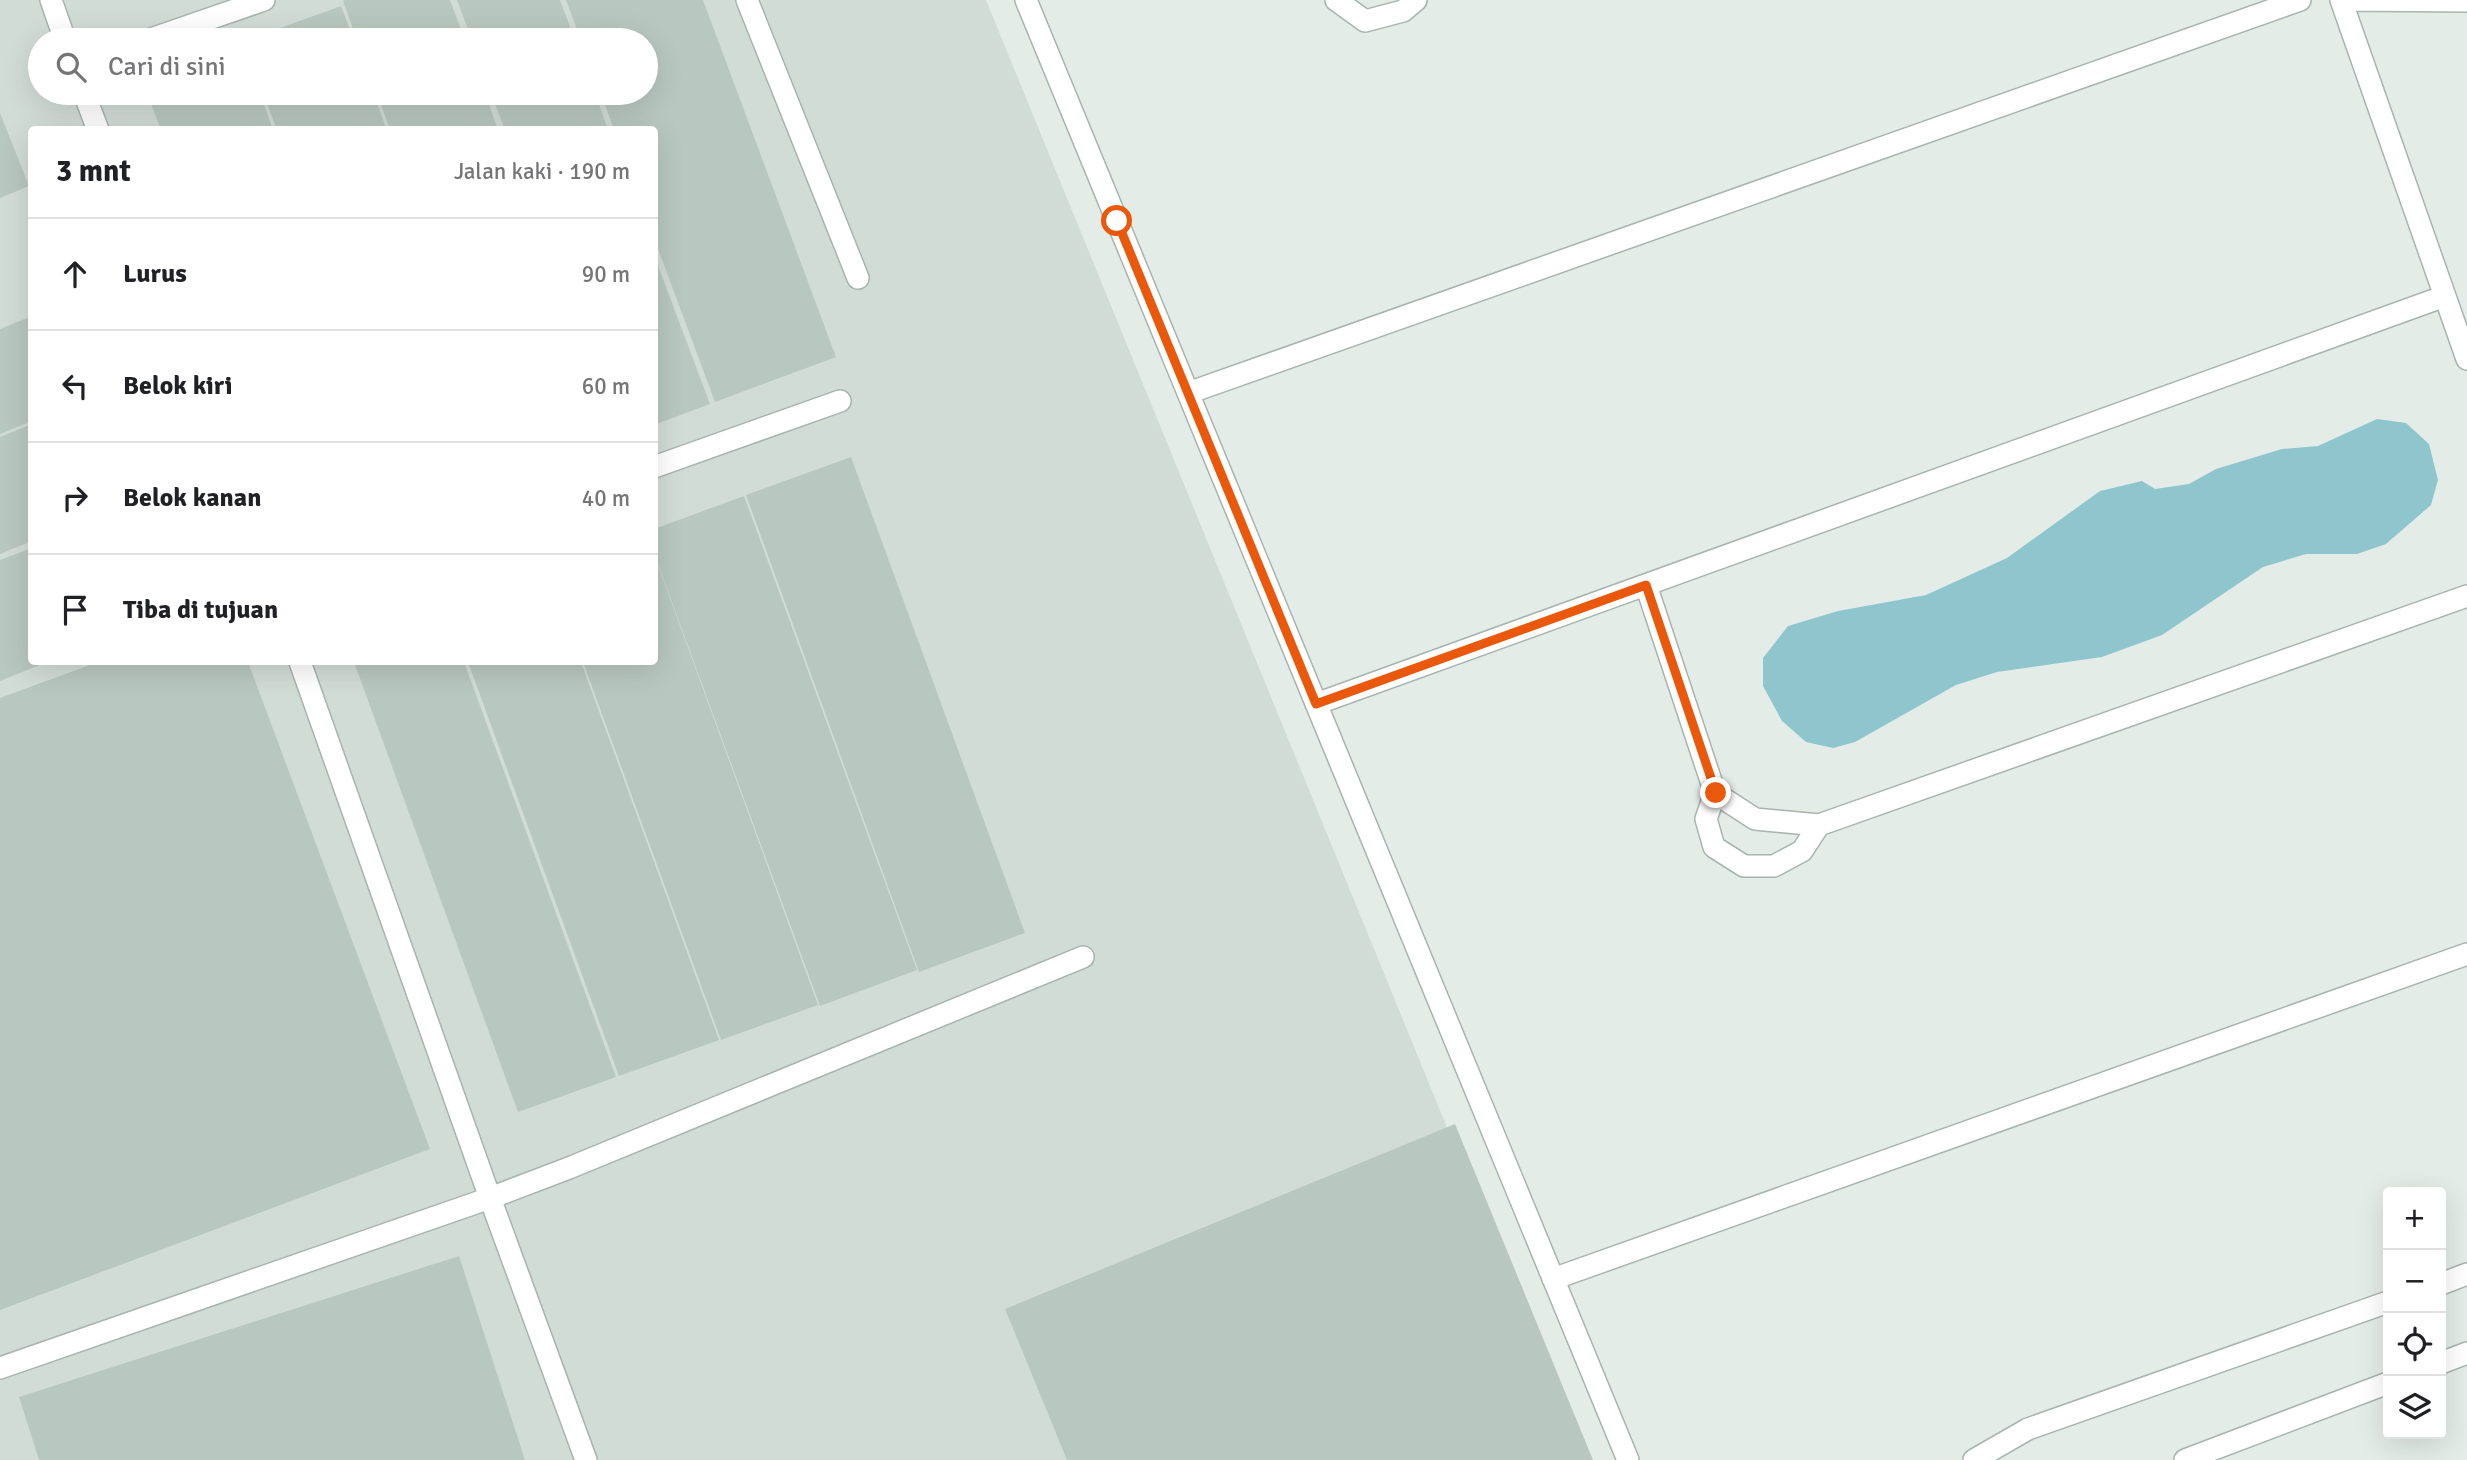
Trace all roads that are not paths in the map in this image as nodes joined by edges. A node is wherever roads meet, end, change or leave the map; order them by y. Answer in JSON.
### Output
{"nodes":[{"id":1,"x":51,"y":0,"type":"edge"},
{"id":2,"x":264,"y":0,"type":"edge"},
{"id":3,"x":747,"y":0,"type":"edge"},
{"id":4,"x":1026,"y":0,"type":"edge"},
{"id":5,"x":1336,"y":0,"type":"edge"},
{"id":6,"x":1416,"y":0,"type":"edge"},
{"id":7,"x":2300,"y":0,"type":"edge"},
{"id":8,"x":2341,"y":0,"type":"edge"},
{"id":9,"x":2349,"y":0,"type":"edge"},
{"id":10,"x":2467,"y":1,"type":"edge"},
{"id":11,"x":61,"y":28,"type":"edge"},
{"id":12,"x":183,"y":28,"type":"edge"},
{"id":13,"x":89,"y":105,"type":"edge"},
{"id":14,"x":96,"y":126,"type":"edge"},
{"id":15,"x":858,"y":278,"type":"dead end"},
{"id":16,"x":2445,"y":296,"type":"junction"},
{"id":17,"x":2467,"y":359,"type":"edge"},
{"id":18,"x":1188,"y":393,"type":"junction"},
{"id":19,"x":839,"y":401,"type":"dead end"},
{"id":20,"x":658,"y":466,"type":"edge"},
{"id":21,"x":1646,"y":585,"type":"junction"},
{"id":22,"x":2467,"y":596,"type":"edge"},
{"id":23,"x":301,"y":665,"type":"edge"},
{"id":24,"x":1316,"y":704,"type":"junction"},
{"id":25,"x":1716,"y":793,"type":"junction"},
{"id":26,"x":1819,"y":825,"type":"junction"},
{"id":27,"x":2467,"y":954,"type":"edge"},
{"id":28,"x":1083,"y":957,"type":"dead end"},
{"id":29,"x":490,"y":1198,"type":"junction"},
{"id":30,"x":2467,"y":1274,"type":"edge"},
{"id":31,"x":1553,"y":1279,"type":"junction"},
{"id":32,"x":2446,"y":1282,"type":"edge"},
{"id":33,"x":2383,"y":1304,"type":"edge"},
{"id":34,"x":2467,"y":1353,"type":"edge"},
{"id":35,"x":2446,"y":1361,"type":"edge"},
{"id":36,"x":0,"y":1368,"type":"edge"},
{"id":37,"x":2383,"y":1384,"type":"edge"},
{"id":38,"x":586,"y":1460,"type":"edge"},
{"id":39,"x":1628,"y":1460,"type":"edge"},
{"id":40,"x":1974,"y":1460,"type":"edge"},
{"id":41,"x":2185,"y":1460,"type":"edge"}],
"edges":[{"from":1,"to":11,"type":"street"},
{"from":2,"to":12,"type":"street"},
{"from":3,"to":15,"type":"street"},
{"from":4,"to":18,"type":"street"},
{"from":5,"to":6,"type":"street"},
{"from":7,"to":18,"type":"street"},
{"from":8,"to":16,"type":"street"},
{"from":9,"to":10,"type":"street"},
{"from":13,"to":14,"type":"street"},
{"from":16,"to":17,"type":"street"},
{"from":16,"to":21,"type":"street"},
{"from":18,"to":24,"type":"street"},
{"from":19,"to":20,"type":"street"},
{"from":21,"to":24,"type":"street"},
{"from":21,"to":25,"type":"street"},
{"from":22,"to":26,"type":"street"},
{"from":23,"to":29,"type":"street"},
{"from":24,"to":31,"type":"street"},
{"from":25,"to":26,"type":"street"},
{"from":25,"to":26,"type":"street"},
{"from":27,"to":31,"type":"street"},
{"from":28,"to":29,"type":"street"},
{"from":29,"to":36,"type":"street"},
{"from":29,"to":38,"type":"street"},
{"from":30,"to":32,"type":"street"},
{"from":31,"to":39,"type":"street"},
{"from":33,"to":40,"type":"street"},
{"from":34,"to":35,"type":"street"},
{"from":37,"to":41,"type":"street"}]}
